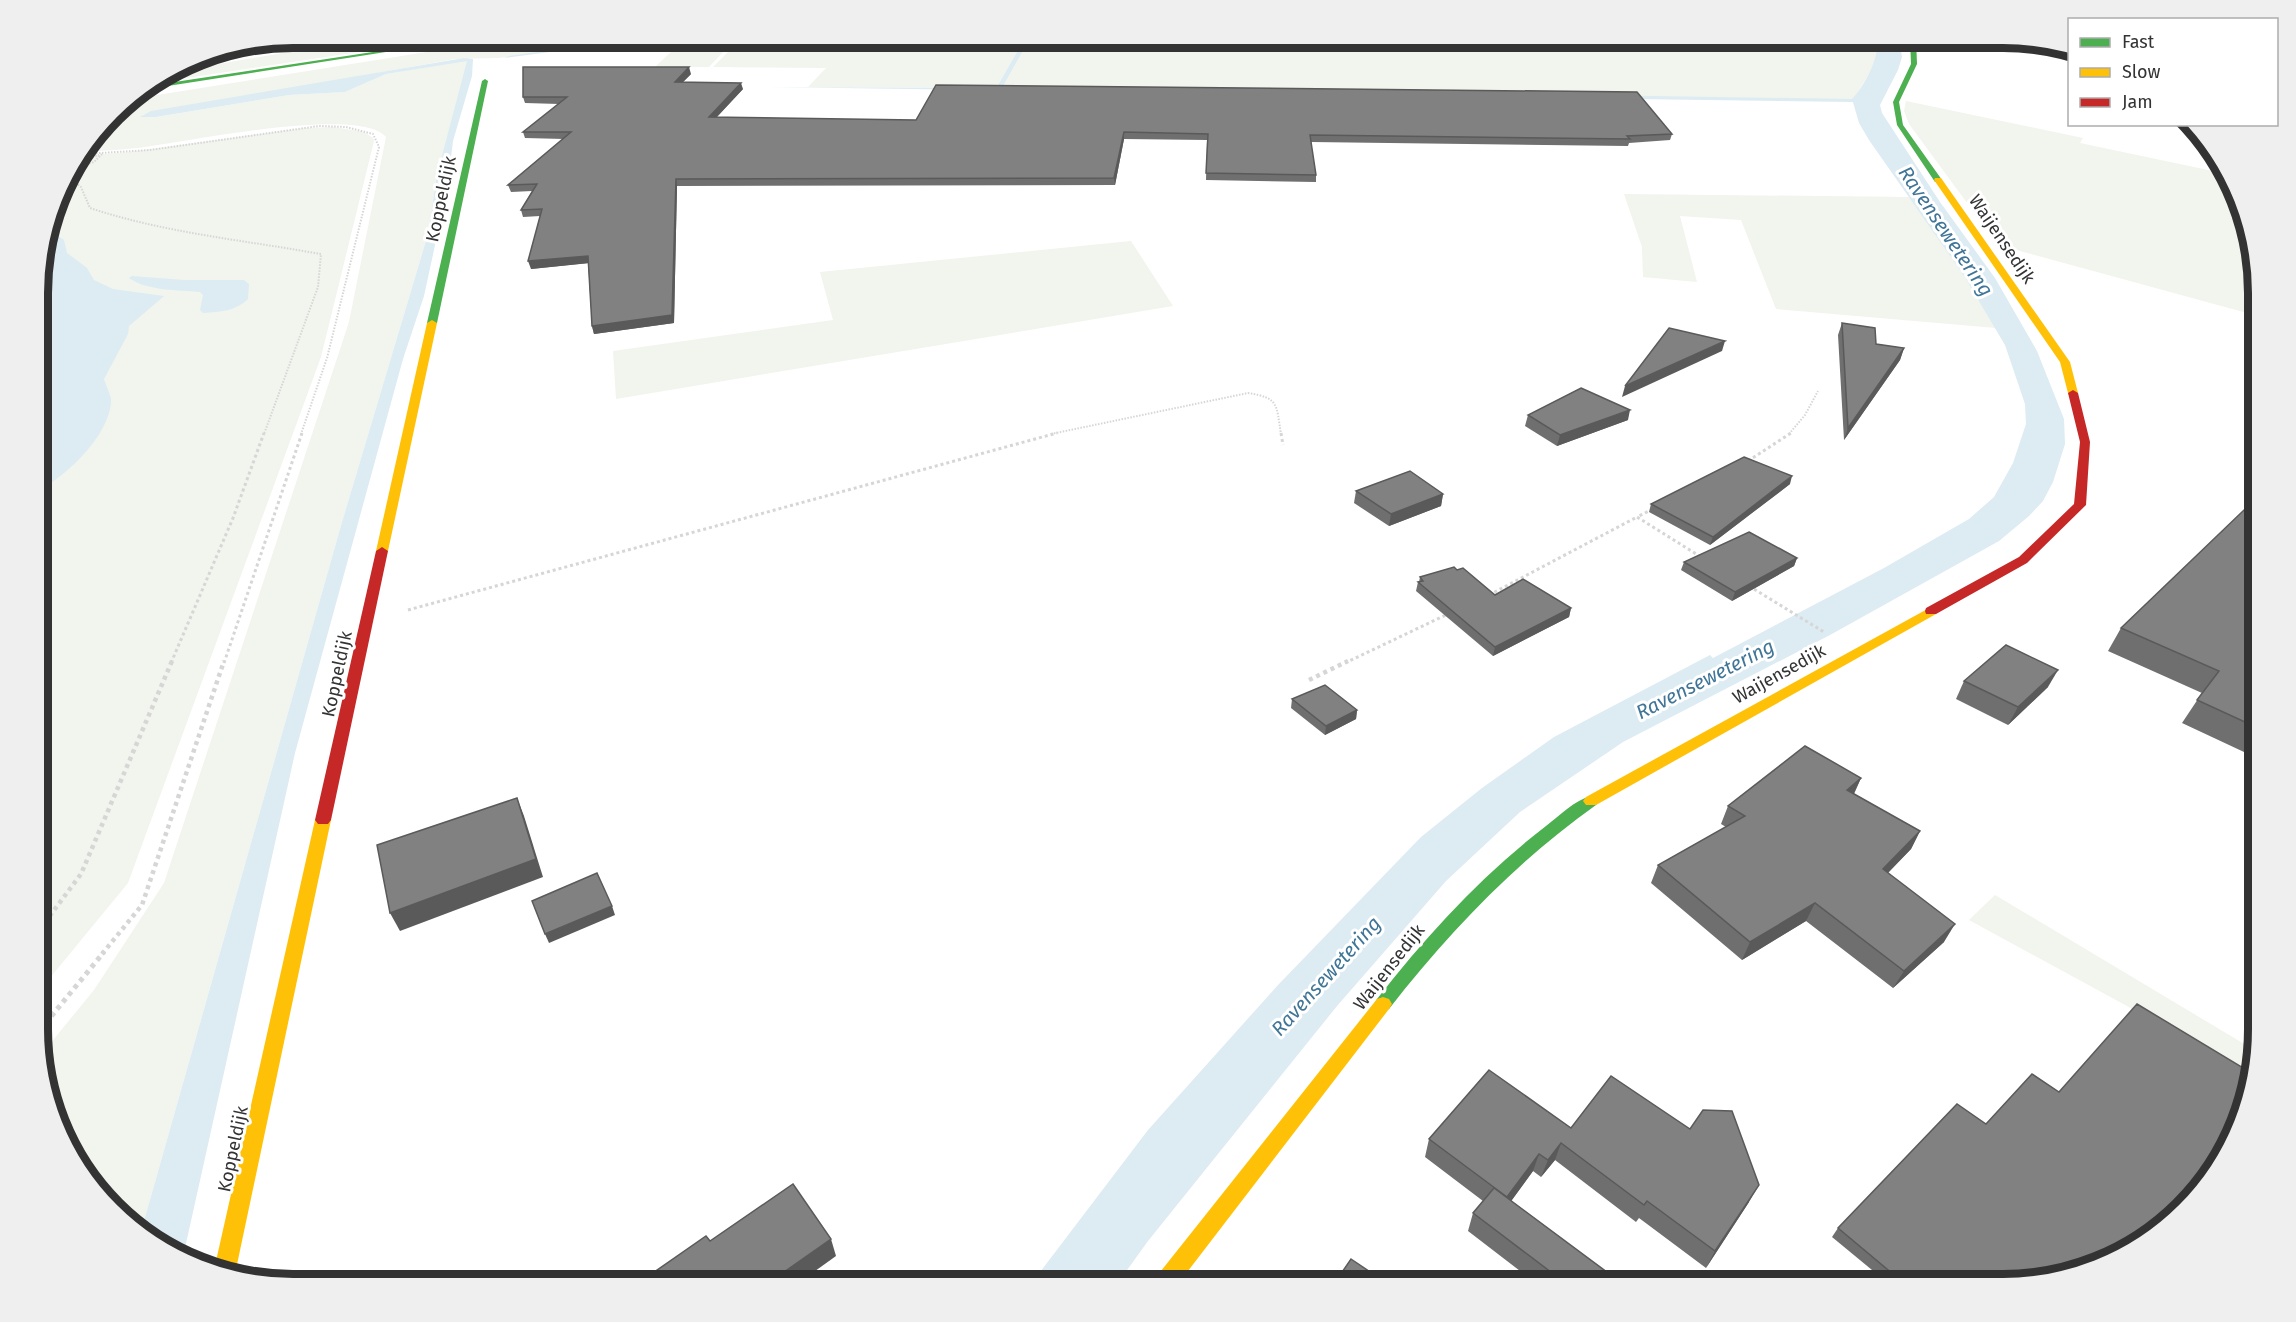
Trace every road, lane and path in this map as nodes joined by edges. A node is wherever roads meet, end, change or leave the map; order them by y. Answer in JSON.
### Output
{"nodes":[{"id":1,"x":408,"y":48,"type":"edge"},
{"id":2,"x":505,"y":48,"type":"edge"},
{"id":3,"x":1913,"y":48,"type":"edge"},
{"id":4,"x":2025,"y":49,"type":"edge"},
{"id":5,"x":486,"y":50,"type":"dead end"},
{"id":6,"x":2068,"y":57,"type":"edge"},
{"id":7,"x":485,"y":81,"type":"dead end"},
{"id":8,"x":162,"y":86,"type":"edge"},
{"id":9,"x":94,"y":154,"type":"joint"},
{"id":10,"x":102,"y":154,"type":"junction"},
{"id":11,"x":90,"y":156,"type":"edge"},
{"id":12,"x":89,"y":157,"type":"edge"},
{"id":13,"x":84,"y":165,"type":"edge"},
{"id":14,"x":75,"y":182,"type":"edge"},
{"id":15,"x":1818,"y":392,"type":"dead end"},
{"id":16,"x":1283,"y":446,"type":"dead end"},
{"id":17,"x":1742,"y":464,"type":"edge"},
{"id":18,"x":1658,"y":507,"type":"edge"},
{"id":19,"x":1637,"y":517,"type":"junction"},
{"id":20,"x":1707,"y":560,"type":"edge"},
{"id":21,"x":1747,"y":585,"type":"edge"},
{"id":22,"x":1482,"y":598,"type":"edge"},
{"id":23,"x":1461,"y":608,"type":"edge"},
{"id":24,"x":367,"y":621,"type":"junction"},
{"id":25,"x":1830,"y":635,"type":"dead end"},
{"id":26,"x":1309,"y":680,"type":"dead end"},
{"id":27,"x":48,"y":918,"type":"edge"},
{"id":28,"x":48,"y":1020,"type":"edge"},
{"id":29,"x":226,"y":1265,"type":"edge"},
{"id":30,"x":1173,"y":1274,"type":"edge"}],
"edges":[{"from":1,"to":8,"type":"main road"},
{"from":2,"to":5,"type":"path"},
{"from":3,"to":30,"type":"main road","name":"Waijensedijk"},
{"from":4,"to":6,"type":"path"},
{"from":7,"to":24,"type":"main road","name":"Koppeldijk"},
{"from":9,"to":10,"type":"path"},
{"from":9,"to":11,"type":"path"},
{"from":10,"to":12,"type":"path"},
{"from":10,"to":13,"type":"path"},
{"from":10,"to":28,"type":"path"},
{"from":14,"to":27,"type":"path"},
{"from":15,"to":17,"type":"path"},
{"from":16,"to":24,"type":"path"},
{"from":18,"to":19,"type":"path"},
{"from":19,"to":20,"type":"path"},
{"from":19,"to":22,"type":"path"},
{"from":21,"to":25,"type":"path"},
{"from":23,"to":26,"type":"path"},
{"from":24,"to":29,"type":"main road","name":"Koppeldijk"}]}
